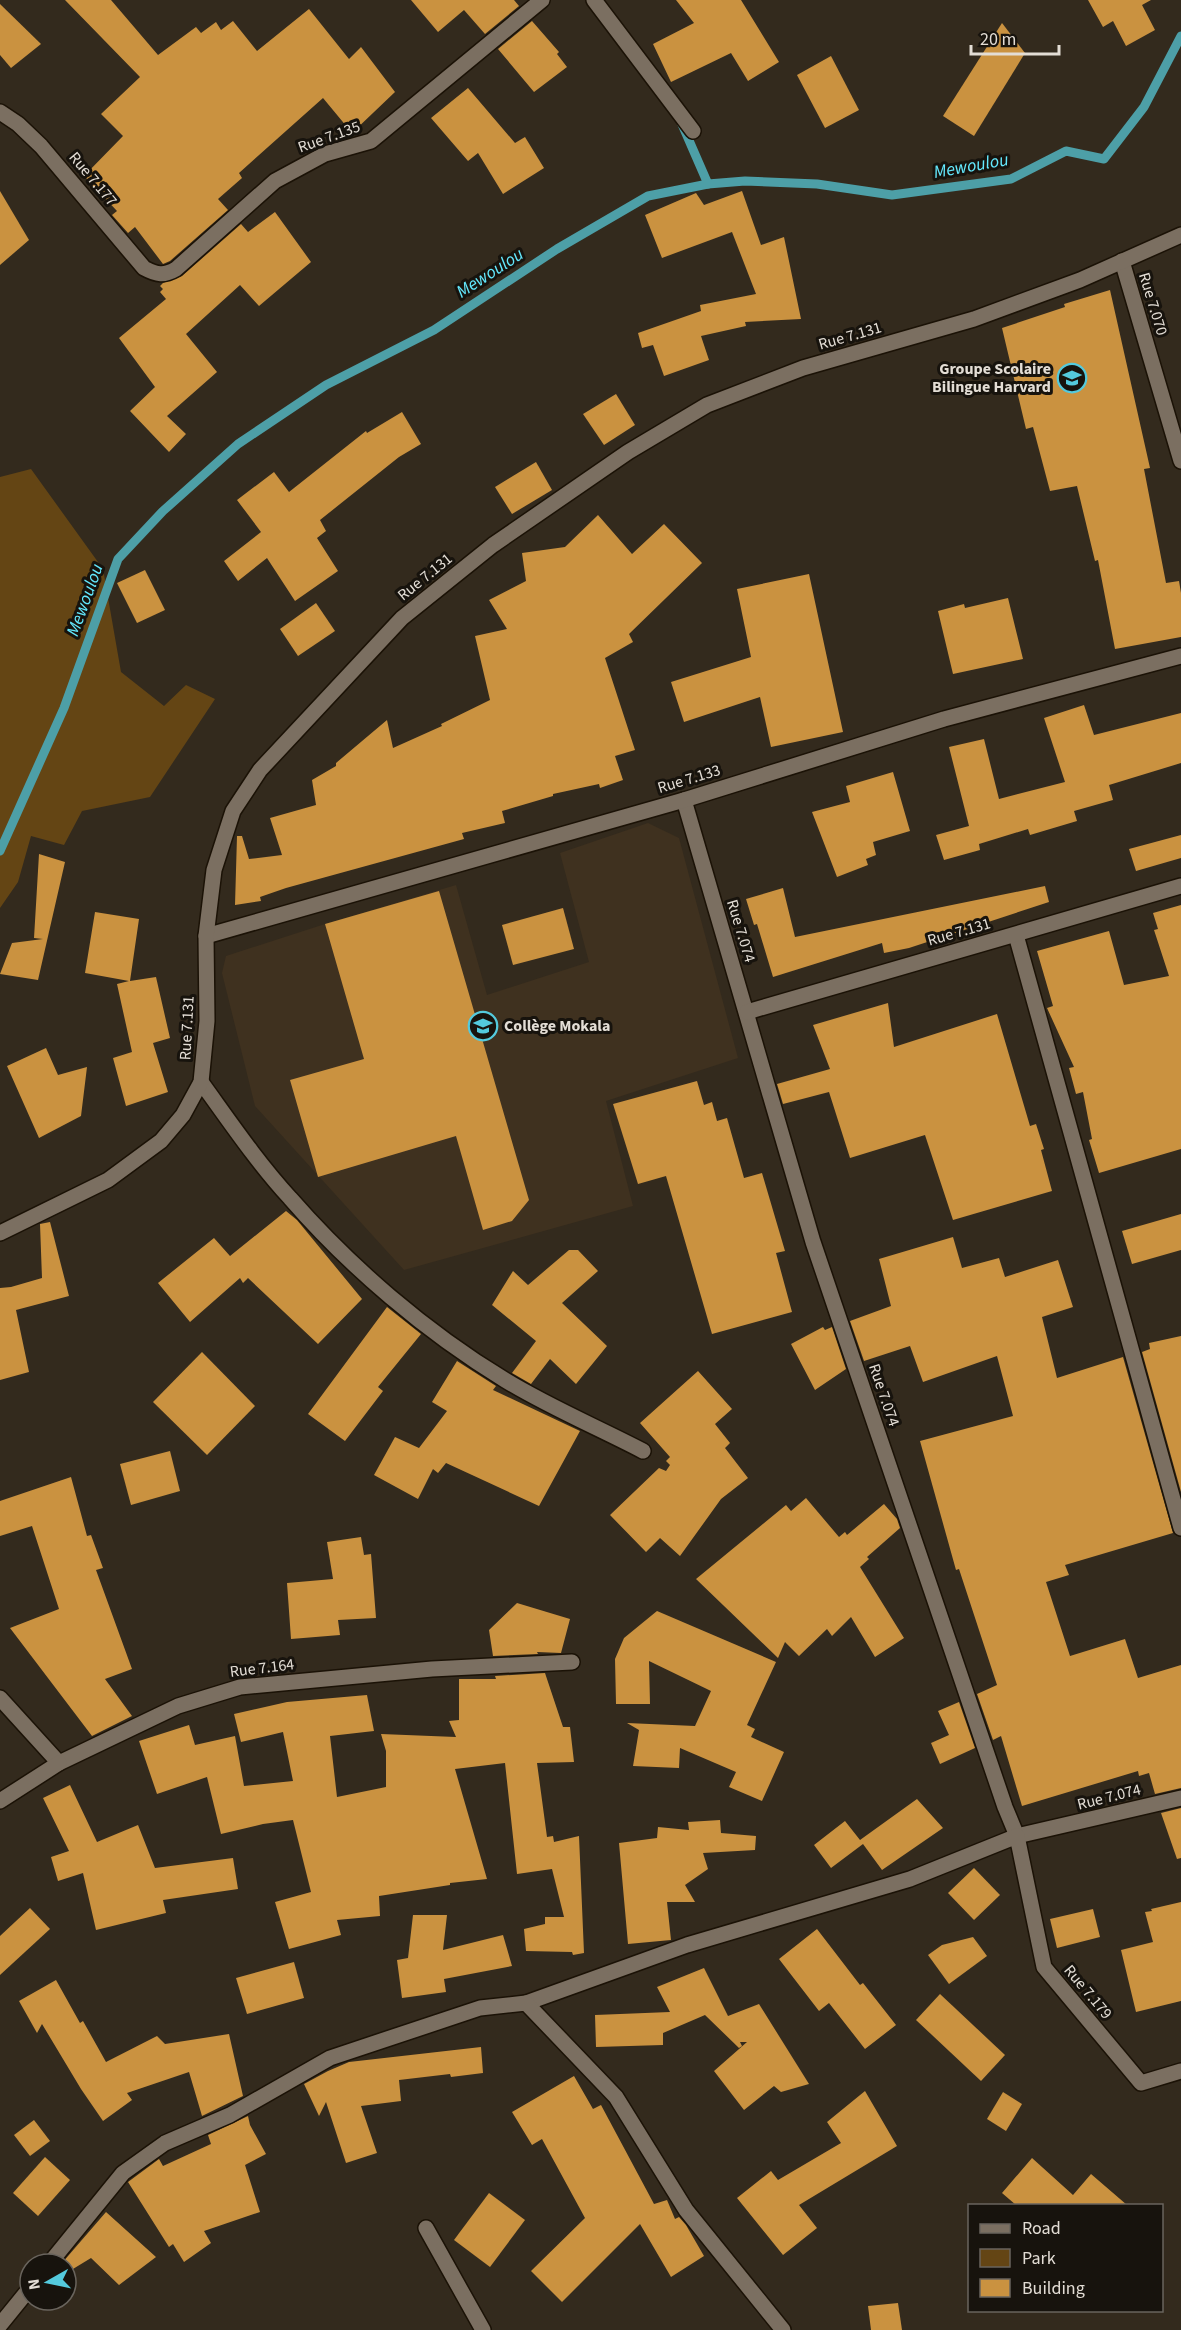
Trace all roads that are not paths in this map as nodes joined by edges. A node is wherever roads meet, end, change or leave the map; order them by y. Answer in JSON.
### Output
{"nodes":[{"id":1,"x":542,"y":0,"type":"edge"},
{"id":2,"x":594,"y":0,"type":"edge"},
{"id":3,"x":0,"y":112,"type":"edge"},
{"id":4,"x":693,"y":131,"type":"dead end"},
{"id":5,"x":1181,"y":235,"type":"edge"},
{"id":6,"x":1122,"y":261,"type":"junction"},
{"id":7,"x":153,"y":273,"type":"joint"},
{"id":8,"x":1181,"y":461,"type":"edge"},
{"id":9,"x":1181,"y":656,"type":"edge"},
{"id":10,"x":684,"y":800,"type":"junction"},
{"id":11,"x":1181,"y":886,"type":"edge"},
{"id":12,"x":1016,"y":935,"type":"junction"},
{"id":13,"x":206,"y":936,"type":"junction"},
{"id":14,"x":747,"y":1012,"type":"junction"},
{"id":15,"x":201,"y":1082,"type":"junction"},
{"id":16,"x":0,"y":1233,"type":"edge"},
{"id":17,"x":643,"y":1451,"type":"dead end"},
{"id":18,"x":1181,"y":1528,"type":"edge"},
{"id":19,"x":572,"y":1662,"type":"dead end"},
{"id":20,"x":0,"y":1698,"type":"edge"},
{"id":21,"x":59,"y":1763,"type":"junction"},
{"id":22,"x":1181,"y":1798,"type":"edge"},
{"id":23,"x":0,"y":1801,"type":"edge"},
{"id":24,"x":1017,"y":1836,"type":"junction"},
{"id":25,"x":526,"y":2003,"type":"junction"},
{"id":26,"x":1181,"y":2071,"type":"edge"},
{"id":27,"x":426,"y":2228,"type":"dead end"},
{"id":28,"x":59,"y":2252,"type":"edge"},
{"id":29,"x":18,"y":2303,"type":"edge"},
{"id":30,"x":0,"y":2325,"type":"edge"},
{"id":31,"x":483,"y":2330,"type":"edge"},
{"id":32,"x":783,"y":2330,"type":"edge"}],
"edges":[{"from":1,"to":7,"type":"street","name":"Rue 7.135"},
{"from":2,"to":4,"type":"street"},
{"from":3,"to":7,"type":"street","name":"Rue 7.177"},
{"from":5,"to":6,"type":"street","name":"Rue 7.131"},
{"from":6,"to":8,"type":"street","name":"Rue 7.070"},
{"from":6,"to":13,"type":"street","name":"Rue 7.131"},
{"from":9,"to":10,"type":"street","name":"Rue 7.133"},
{"from":10,"to":13,"type":"street","name":"Rue 7.133"},
{"from":10,"to":14,"type":"street","name":"Rue 7.074"},
{"from":11,"to":12,"type":"street","name":"Rue 7.131"},
{"from":12,"to":14,"type":"street","name":"Rue 7.131"},
{"from":12,"to":18,"type":"street"},
{"from":13,"to":15,"type":"street","name":"Rue 7.131"},
{"from":14,"to":24,"type":"street","name":"Rue 7.074"},
{"from":15,"to":16,"type":"street","name":"Rue 7.131"},
{"from":15,"to":17,"type":"street"},
{"from":19,"to":21,"type":"street","name":"Rue 7.164"},
{"from":20,"to":21,"type":"street"},
{"from":21,"to":23,"type":"street","name":"Rue 7.164"},
{"from":22,"to":24,"type":"street","name":"Rue 7.074"},
{"from":24,"to":25,"type":"street"},
{"from":24,"to":26,"type":"street","name":"Rue 7.179"},
{"from":25,"to":28,"type":"street"},
{"from":25,"to":32,"type":"street"},
{"from":27,"to":31,"type":"street"},
{"from":29,"to":30,"type":"street"}]}
